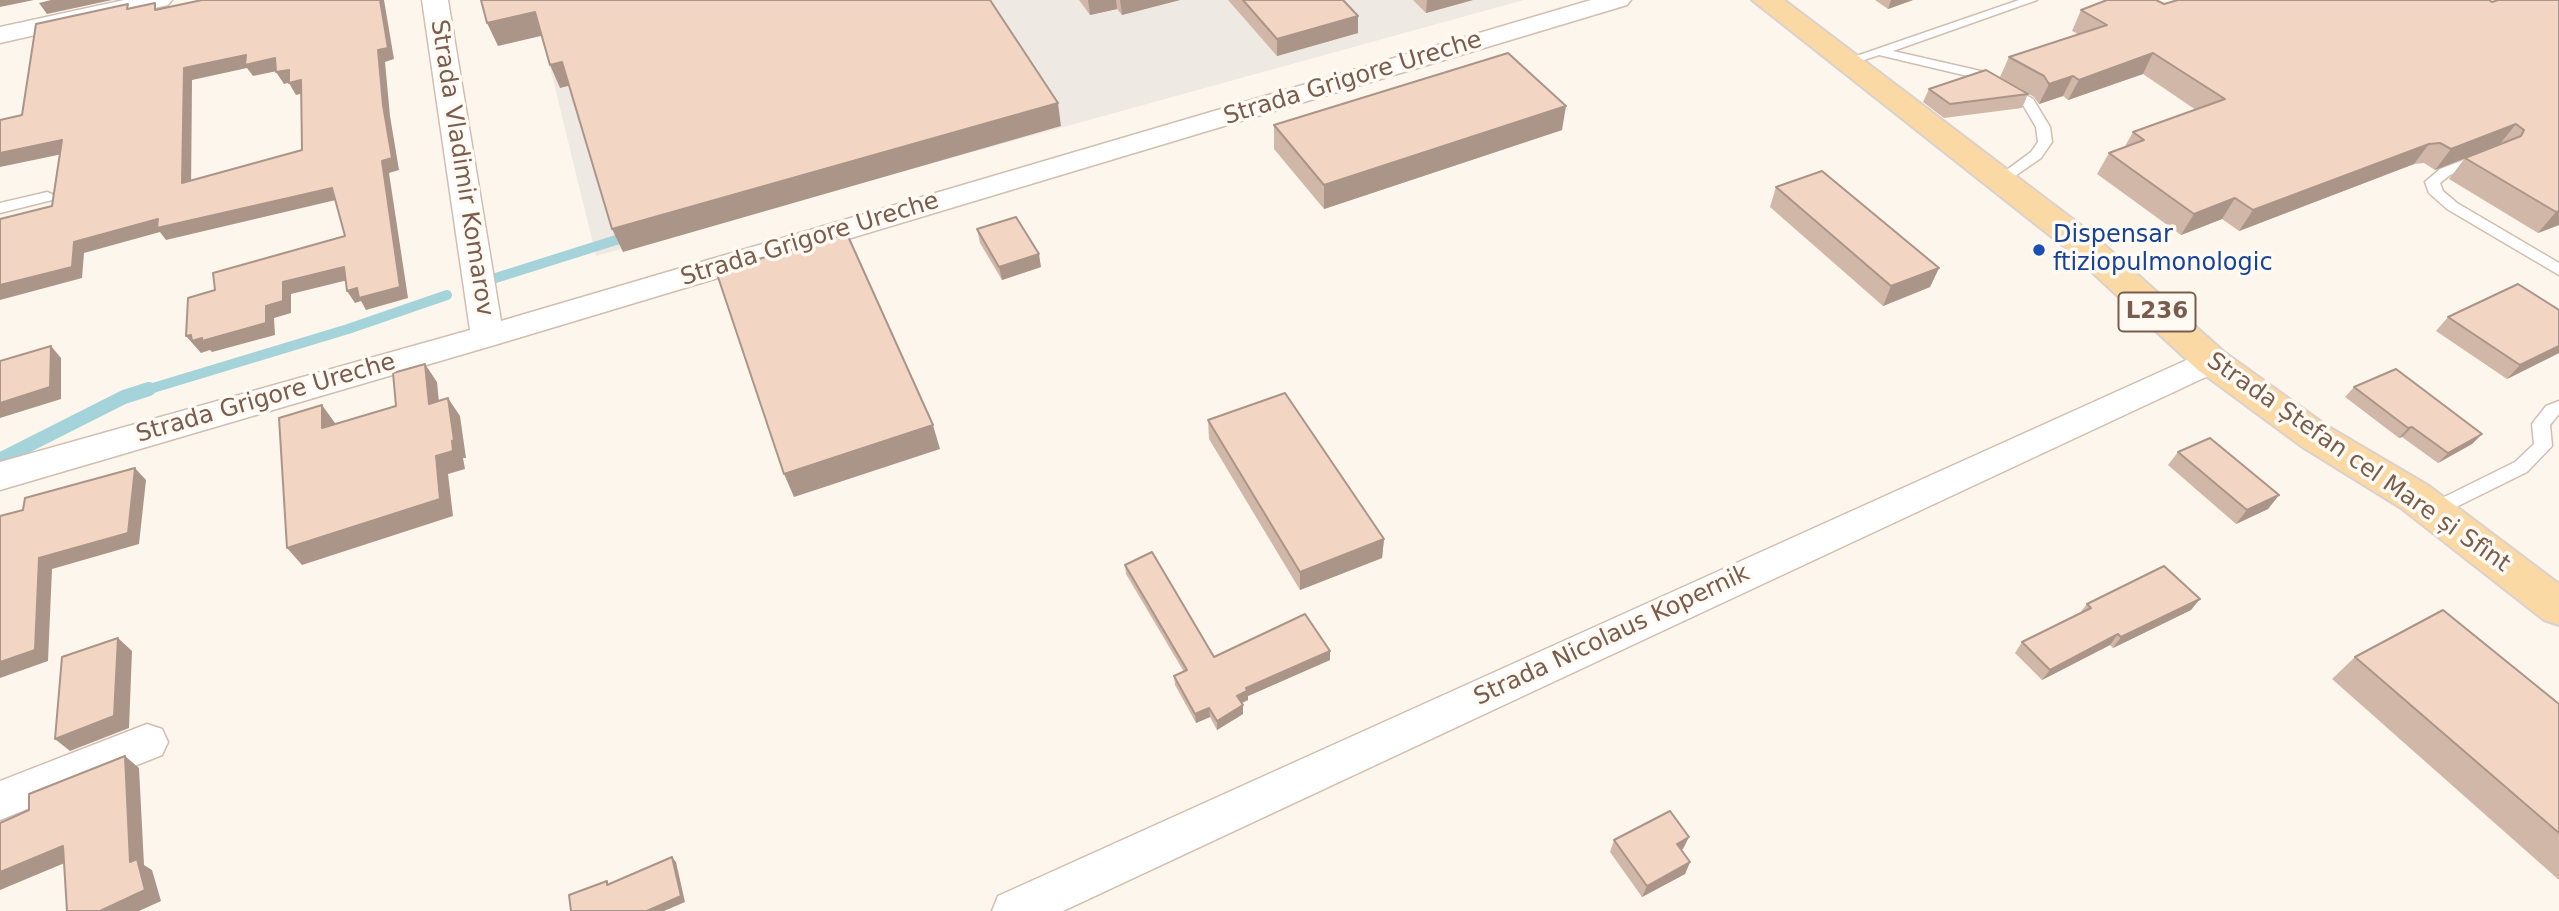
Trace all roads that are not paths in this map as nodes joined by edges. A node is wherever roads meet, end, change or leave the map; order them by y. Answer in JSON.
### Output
{"nodes":[{"id":1,"x":159,"y":0,"type":"edge"},
{"id":2,"x":435,"y":0,"type":"edge"},
{"id":3,"x":1618,"y":0,"type":"edge"},
{"id":4,"x":1766,"y":0,"type":"edge"},
{"id":5,"x":2031,"y":0,"type":"edge"},
{"id":6,"x":0,"y":35,"type":"edge"},
{"id":7,"x":1862,"y":57,"type":"junction"},
{"id":8,"x":2498,"y":151,"type":"edge"},
{"id":9,"x":2000,"y":180,"type":"junction"},
{"id":10,"x":47,"y":197,"type":"dead end"},
{"id":11,"x":0,"y":208,"type":"edge"},
{"id":12,"x":2559,"y":270,"type":"edge"},
{"id":13,"x":487,"y":336,"type":"junction"},
{"id":14,"x":2211,"y":361,"type":"junction"},
{"id":15,"x":2559,"y":407,"type":"edge"},
{"id":16,"x":0,"y":476,"type":"edge"},
{"id":17,"x":2432,"y":511,"type":"junction"},
{"id":18,"x":2559,"y":608,"type":"edge"},
{"id":19,"x":147,"y":743,"type":"dead end"},
{"id":20,"x":0,"y":801,"type":"edge"},
{"id":21,"x":1014,"y":911,"type":"edge"}],
"edges":[{"from":1,"to":6,"type":"street"},
{"from":2,"to":13,"type":"street","name":"Strada Vladimir Komarov"},
{"from":3,"to":13,"type":"street","name":"Strada Grigore Ureche"},
{"from":4,"to":7,"type":"main road","name":"Strada Ștefan cel Mare și Sfînt","number":"L236"},
{"from":5,"to":7,"type":"lane"},
{"from":7,"to":9,"type":"main road","name":"Strada Ștefan cel Mare și Sfînt","number":"L236"},
{"from":7,"to":9,"type":"lane"},
{"from":8,"to":12,"type":"lane"},
{"from":9,"to":14,"type":"main road","name":"Strada Ștefan cel Mare și Sfînt","number":"L236"},
{"from":10,"to":11,"type":"lane"},
{"from":13,"to":16,"type":"street","name":"Strada Grigore Ureche"},
{"from":14,"to":17,"type":"main road","name":"Strada Ștefan cel Mare și Sfînt","number":"L236"},
{"from":14,"to":21,"type":"street","name":"Strada Nicolaus Kopernik"},
{"from":15,"to":17,"type":"lane"},
{"from":17,"to":18,"type":"main road","name":"Strada Ștefan cel Mare și Sfînt","number":"L236"},
{"from":19,"to":20,"type":"street"}]}
